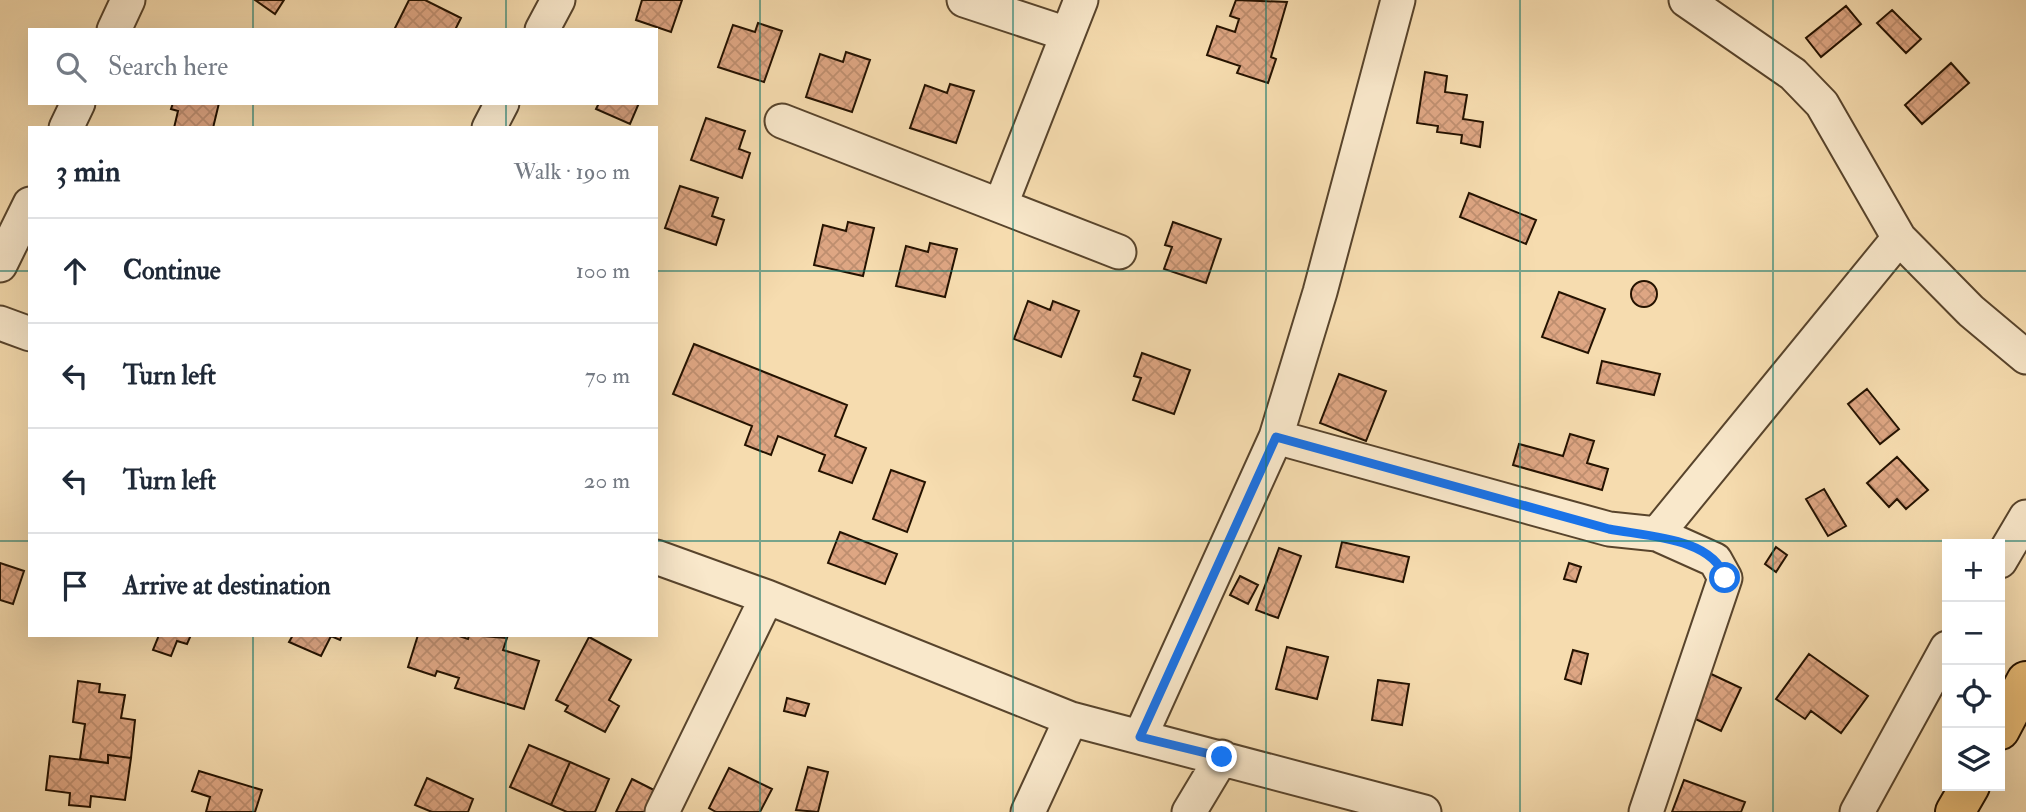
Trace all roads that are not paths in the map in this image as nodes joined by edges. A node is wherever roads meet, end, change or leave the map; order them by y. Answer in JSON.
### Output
{"nodes":[{"id":1,"x":128,"y":0,"type":"edge"},
{"id":2,"x":558,"y":0,"type":"edge"},
{"id":3,"x":964,"y":0,"type":"edge"},
{"id":4,"x":1081,"y":0,"type":"edge"},
{"id":5,"x":1398,"y":0,"type":"edge"},
{"id":6,"x":1686,"y":0,"type":"edge"},
{"id":7,"x":115,"y":28,"type":"edge"},
{"id":8,"x":543,"y":28,"type":"edge"},
{"id":9,"x":1067,"y":34,"type":"junction"},
{"id":10,"x":77,"y":105,"type":"edge"},
{"id":11,"x":501,"y":105,"type":"edge"},
{"id":12,"x":782,"y":121,"type":"dead end"},
{"id":13,"x":67,"y":126,"type":"edge"},
{"id":14,"x":490,"y":126,"type":"edge"},
{"id":15,"x":1001,"y":204,"type":"junction"},
{"id":16,"x":28,"y":208,"type":"edge"},
{"id":17,"x":1899,"y":238,"type":"junction"},
{"id":18,"x":1119,"y":252,"type":"dead end"},
{"id":19,"x":0,"y":265,"type":"edge"},
{"id":20,"x":0,"y":323,"type":"edge"},
{"id":21,"x":28,"y":333,"type":"edge"},
{"id":22,"x":2026,"y":357,"type":"edge"},
{"id":23,"x":1276,"y":437,"type":"junction"},
{"id":24,"x":2026,"y":517,"type":"edge"},
{"id":25,"x":1657,"y":534,"type":"junction"},
{"id":26,"x":2005,"y":553,"type":"edge"},
{"id":27,"x":658,"y":558,"type":"edge"},
{"id":28,"x":767,"y":597,"type":"junction"},
{"id":29,"x":1942,"y":657,"type":"edge"},
{"id":30,"x":2026,"y":681,"type":"edge"},
{"id":31,"x":1071,"y":719,"type":"junction"},
{"id":32,"x":2001,"y":728,"type":"edge"},
{"id":33,"x":1140,"y":737,"type":"junction"},
{"id":34,"x":1222,"y":757,"type":"junction"},
{"id":35,"x":1966,"y":791,"type":"edge"},
{"id":36,"x":662,"y":812,"type":"edge"},
{"id":37,"x":1028,"y":812,"type":"edge"},
{"id":38,"x":1189,"y":812,"type":"edge"},
{"id":39,"x":1424,"y":812,"type":"edge"},
{"id":40,"x":1646,"y":812,"type":"edge"},
{"id":41,"x":1857,"y":812,"type":"edge"},
{"id":42,"x":1955,"y":812,"type":"edge"}],
"edges":[{"from":1,"to":7,"type":"street"},
{"from":2,"to":8,"type":"street"},
{"from":3,"to":9,"type":"street"},
{"from":4,"to":9,"type":"street"},
{"from":5,"to":23,"type":"street"},
{"from":6,"to":17,"type":"street"},
{"from":9,"to":15,"type":"street"},
{"from":10,"to":13,"type":"street"},
{"from":11,"to":14,"type":"street"},
{"from":12,"to":15,"type":"street"},
{"from":15,"to":18,"type":"street"},
{"from":16,"to":19,"type":"street"},
{"from":17,"to":22,"type":"street"},
{"from":17,"to":25,"type":"street"},
{"from":20,"to":21,"type":"street"},
{"from":23,"to":25,"type":"street"},
{"from":23,"to":33,"type":"street"},
{"from":24,"to":26,"type":"street"},
{"from":25,"to":40,"type":"street"},
{"from":27,"to":28,"type":"street"},
{"from":28,"to":31,"type":"street"},
{"from":28,"to":36,"type":"street"},
{"from":29,"to":41,"type":"street"},
{"from":30,"to":32,"type":"main road"},
{"from":31,"to":33,"type":"street"},
{"from":31,"to":37,"type":"street"},
{"from":33,"to":34,"type":"street"},
{"from":34,"to":38,"type":"street"},
{"from":34,"to":39,"type":"street"},
{"from":35,"to":42,"type":"main road"}]}
